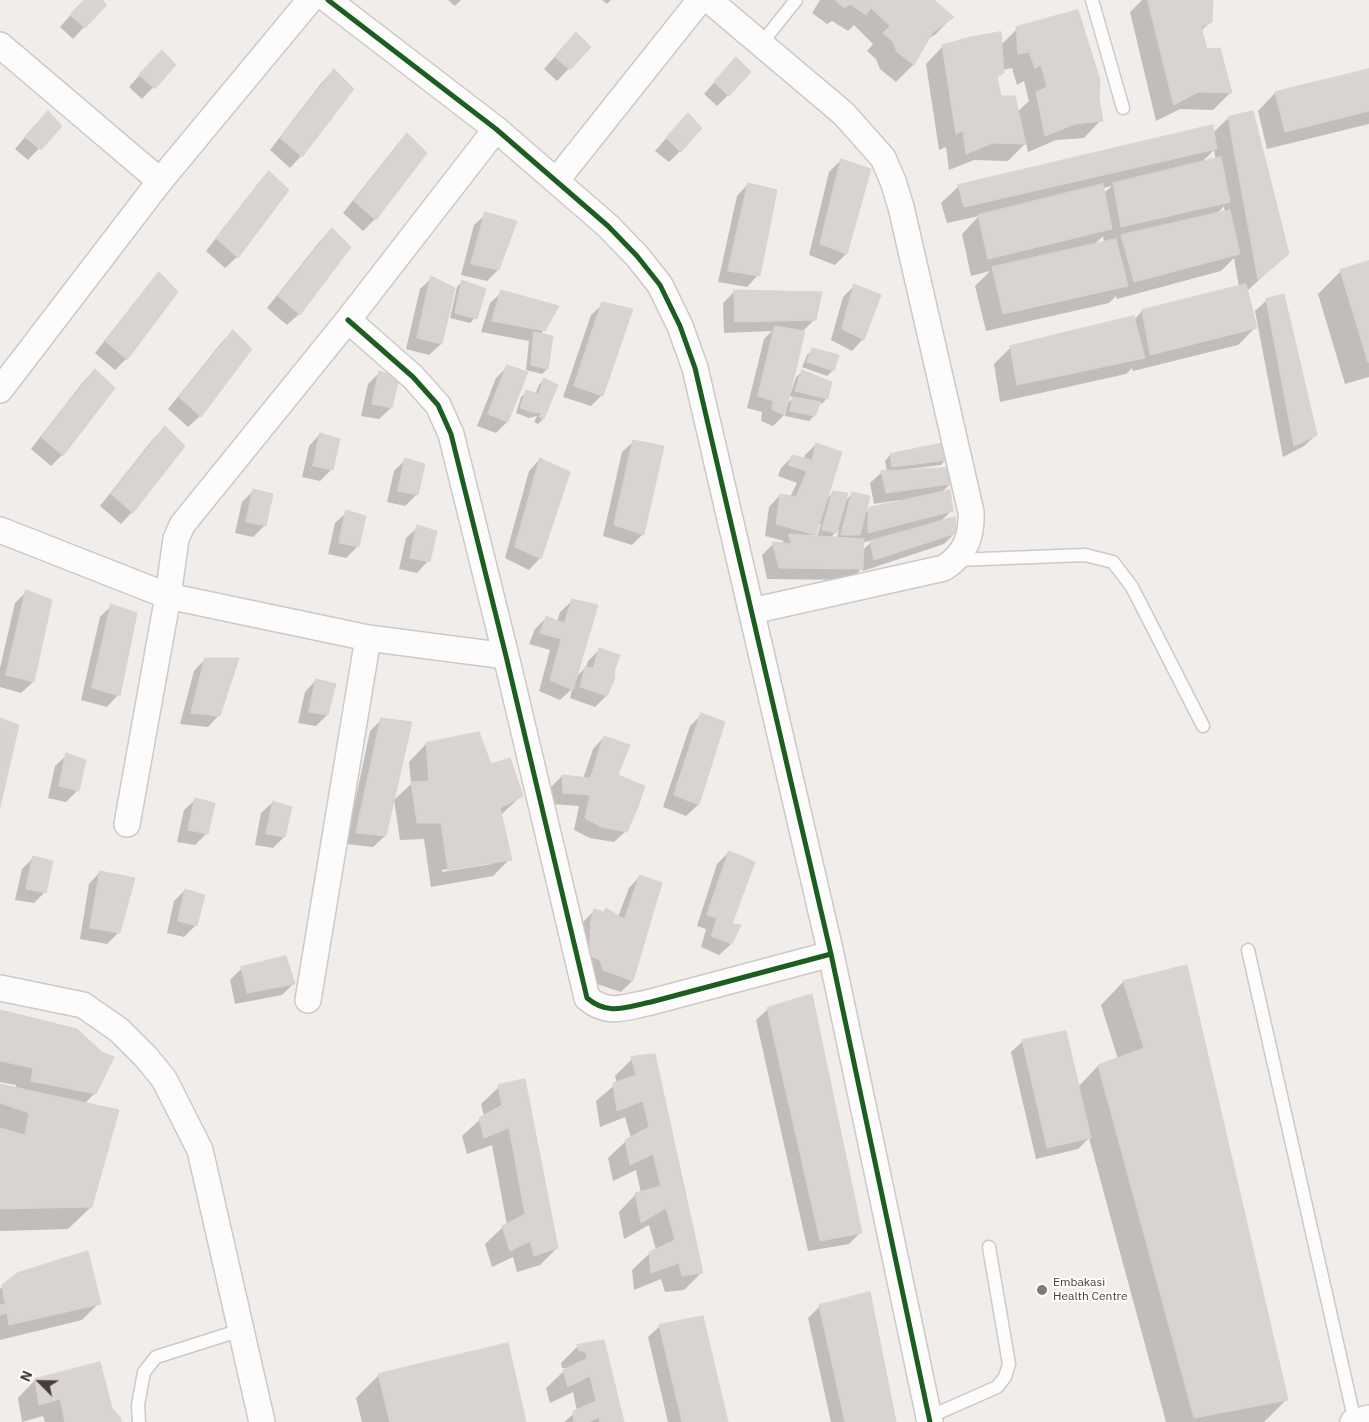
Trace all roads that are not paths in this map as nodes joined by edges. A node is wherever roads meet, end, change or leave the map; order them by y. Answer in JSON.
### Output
{"nodes":[{"id":1,"x":310,"y":0,"type":"edge"},
{"id":2,"x":328,"y":0,"type":"edge"},
{"id":3,"x":700,"y":0,"type":"edge"},
{"id":4,"x":709,"y":0,"type":"edge"},
{"id":5,"x":796,"y":0,"type":"edge"},
{"id":6,"x":1092,"y":0,"type":"edge"},
{"id":7,"x":761,"y":44,"type":"junction"},
{"id":8,"x":0,"y":45,"type":"edge"},
{"id":9,"x":1123,"y":108,"type":"dead end"},
{"id":10,"x":496,"y":129,"type":"junction"},
{"id":11,"x":160,"y":181,"type":"junction"},
{"id":12,"x":556,"y":181,"type":"junction"},
{"id":13,"x":348,"y":320,"type":"junction"},
{"id":14,"x":0,"y":390,"type":"edge"},
{"id":15,"x":0,"y":530,"type":"edge"},
{"id":16,"x":956,"y":560,"type":"junction"},
{"id":17,"x":168,"y":596,"type":"junction"},
{"id":18,"x":752,"y":611,"type":"junction"},
{"id":19,"x":368,"y":638,"type":"junction"},
{"id":20,"x":506,"y":656,"type":"junction"},
{"id":21,"x":1203,"y":726,"type":"dead end"},
{"id":22,"x":126,"y":824,"type":"dead end"},
{"id":23,"x":1248,"y":950,"type":"dead end"},
{"id":24,"x":831,"y":954,"type":"junction"},
{"id":25,"x":0,"y":988,"type":"edge"},
{"id":26,"x":308,"y":1000,"type":"dead end"},
{"id":27,"x":989,"y":1247,"type":"dead end"},
{"id":28,"x":241,"y":1330,"type":"junction"},
{"id":29,"x":1369,"y":1418,"type":"edge"},
{"id":30,"x":930,"y":1419,"type":"edge"},
{"id":31,"x":139,"y":1422,"type":"edge"},
{"id":32,"x":262,"y":1422,"type":"edge"},
{"id":33,"x":1354,"y":1422,"type":"edge"}],
"edges":[{"from":1,"to":11,"type":"street"},
{"from":2,"to":10,"type":"street"},
{"from":3,"to":12,"type":"street"},
{"from":4,"to":7,"type":"street"},
{"from":5,"to":7,"type":"lane"},
{"from":6,"to":9,"type":"lane"},
{"from":7,"to":16,"type":"street"},
{"from":8,"to":11,"type":"street"},
{"from":10,"to":12,"type":"street"},
{"from":10,"to":13,"type":"street"},
{"from":11,"to":14,"type":"street"},
{"from":12,"to":18,"type":"street"},
{"from":13,"to":17,"type":"street"},
{"from":13,"to":20,"type":"street"},
{"from":15,"to":17,"type":"street"},
{"from":16,"to":18,"type":"street"},
{"from":16,"to":21,"type":"lane"},
{"from":17,"to":19,"type":"street"},
{"from":17,"to":22,"type":"street"},
{"from":18,"to":24,"type":"street"},
{"from":19,"to":20,"type":"street"},
{"from":19,"to":26,"type":"street"},
{"from":20,"to":24,"type":"street"},
{"from":23,"to":33,"type":"lane"},
{"from":24,"to":30,"type":"street"},
{"from":25,"to":28,"type":"street"},
{"from":27,"to":30,"type":"lane"},
{"from":28,"to":31,"type":"lane"},
{"from":28,"to":32,"type":"street"},
{"from":29,"to":33,"type":"street"}]}
